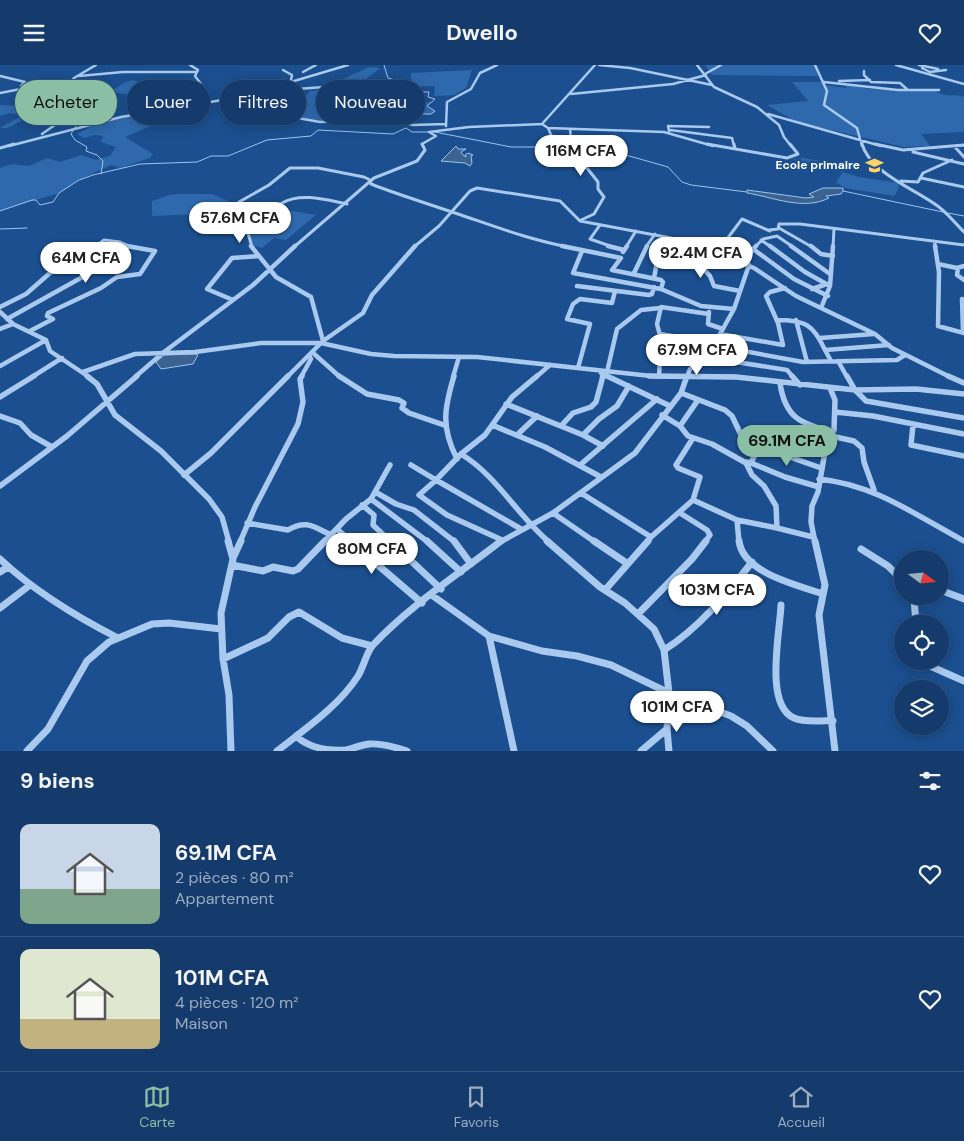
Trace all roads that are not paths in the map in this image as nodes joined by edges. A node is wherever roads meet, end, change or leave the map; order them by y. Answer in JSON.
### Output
{"nodes":[{"id":1,"x":96,"y":65,"type":"edge"},
{"id":2,"x":190,"y":65,"type":"edge"},
{"id":3,"x":316,"y":65,"type":"edge"},
{"id":4,"x":348,"y":65,"type":"edge"},
{"id":5,"x":497,"y":65,"type":"edge"},
{"id":6,"x":595,"y":65,"type":"edge"},
{"id":7,"x":599,"y":65,"type":"edge"},
{"id":8,"x":697,"y":65,"type":"edge"},
{"id":9,"x":720,"y":65,"type":"edge"},
{"id":10,"x":815,"y":65,"type":"edge"},
{"id":11,"x":896,"y":65,"type":"edge"},
{"id":12,"x":919,"y":65,"type":"edge"},
{"id":13,"x":931,"y":65,"type":"edge"},
{"id":14,"x":906,"y":66,"type":"edge"},
{"id":15,"x":922,"y":68,"type":"dead end"},
{"id":16,"x":946,"y":68,"type":"edge"},
{"id":17,"x":283,"y":70,"type":"dead end"},
{"id":18,"x":864,"y":71,"type":"dead end"},
{"id":19,"x":197,"y":72,"type":"junction"},
{"id":20,"x":303,"y":72,"type":"dead end"},
{"id":21,"x":930,"y":72,"type":"junction"},
{"id":22,"x":918,"y":73,"type":"junction"},
{"id":23,"x":79,"y":75,"type":"junction"},
{"id":24,"x":705,"y":75,"type":"junction"},
{"id":25,"x":0,"y":76,"type":"edge"},
{"id":26,"x":935,"y":77,"type":"junction"},
{"id":27,"x":19,"y":80,"type":"edge"},
{"id":28,"x":74,"y":80,"type":"edge"},
{"id":29,"x":198,"y":80,"type":"edge"},
{"id":30,"x":291,"y":80,"type":"joint"},
{"id":31,"x":690,"y":81,"type":"junction"},
{"id":32,"x":871,"y":82,"type":"junction"},
{"id":33,"x":824,"y":83,"type":"junction"},
{"id":34,"x":829,"y":83,"type":"junction"},
{"id":35,"x":964,"y":84,"type":"edge"},
{"id":36,"x":712,"y":85,"type":"junction"},
{"id":37,"x":874,"y":87,"type":"junction"},
{"id":38,"x":15,"y":89,"type":"edge"},
{"id":39,"x":908,"y":90,"type":"junction"},
{"id":40,"x":939,"y":90,"type":"dead end"},
{"id":41,"x":0,"y":93,"type":"edge"},
{"id":42,"x":571,"y":94,"type":"junction"},
{"id":43,"x":765,"y":113,"type":"junction"},
{"id":44,"x":127,"y":116,"type":"edge"},
{"id":45,"x":306,"y":119,"type":"edge"},
{"id":46,"x":542,"y":124,"type":"junction"},
{"id":47,"x":55,"y":125,"type":"edge"},
{"id":48,"x":446,"y":126,"type":"junction"},
{"id":49,"x":709,"y":127,"type":"dead end"},
{"id":50,"x":548,"y":128,"type":"junction"},
{"id":51,"x":570,"y":129,"type":"junction"},
{"id":52,"x":669,"y":132,"type":"junction"},
{"id":53,"x":36,"y":138,"type":"junction"},
{"id":54,"x":863,"y":142,"type":"junction"},
{"id":55,"x":567,"y":143,"type":"junction"},
{"id":56,"x":964,"y":145,"type":"edge"},
{"id":57,"x":954,"y":146,"type":"junction"},
{"id":58,"x":0,"y":148,"type":"edge"},
{"id":59,"x":735,"y":148,"type":"junction"},
{"id":60,"x":907,"y":151,"type":"junction"},
{"id":61,"x":964,"y":157,"type":"edge"},
{"id":62,"x":953,"y":161,"type":"junction"},
{"id":63,"x":964,"y":162,"type":"edge"},
{"id":64,"x":921,"y":178,"type":"junction"},
{"id":65,"x":900,"y":181,"type":"junction"},
{"id":66,"x":369,"y":182,"type":"junction"},
{"id":67,"x":964,"y":187,"type":"edge"},
{"id":68,"x":347,"y":203,"type":"junction"},
{"id":69,"x":453,"y":212,"type":"junction"},
{"id":70,"x":580,"y":221,"type":"junction"},
{"id":71,"x":252,"y":222,"type":"junction"},
{"id":72,"x":600,"y":225,"type":"junction"},
{"id":73,"x":779,"y":228,"type":"junction"},
{"id":74,"x":834,"y":229,"type":"junction"},
{"id":75,"x":636,"y":231,"type":"junction"},
{"id":76,"x":769,"y":231,"type":"junction"},
{"id":77,"x":964,"y":232,"type":"edge"},
{"id":78,"x":655,"y":234,"type":"junction"},
{"id":79,"x":777,"y":235,"type":"junction"},
{"id":80,"x":671,"y":238,"type":"junction"},
{"id":81,"x":761,"y":241,"type":"junction"},
{"id":82,"x":934,"y":241,"type":"junction"},
{"id":83,"x":694,"y":245,"type":"junction"},
{"id":84,"x":964,"y":245,"type":"edge"},
{"id":85,"x":128,"y":247,"type":"junction"},
{"id":86,"x":753,"y":249,"type":"junction"},
{"id":87,"x":624,"y":250,"type":"junction"},
{"id":88,"x":582,"y":251,"type":"junction"},
{"id":89,"x":718,"y":253,"type":"junction"},
{"id":90,"x":259,"y":256,"type":"junction"},
{"id":91,"x":833,"y":256,"type":"junction"},
{"id":92,"x":621,"y":257,"type":"junction"},
{"id":93,"x":746,"y":264,"type":"junction"},
{"id":94,"x":938,"y":264,"type":"junction"},
{"id":95,"x":964,"y":266,"type":"edge"},
{"id":96,"x":958,"y":268,"type":"junction"},
{"id":97,"x":271,"y":269,"type":"junction"},
{"id":98,"x":612,"y":270,"type":"junction"},
{"id":99,"x":634,"y":273,"type":"junction"},
{"id":100,"x":830,"y":274,"type":"junction"},
{"id":101,"x":654,"y":278,"type":"junction"},
{"id":102,"x":606,"y":279,"type":"junction"},
{"id":103,"x":964,"y":281,"type":"edge"},
{"id":104,"x":828,"y":285,"type":"junction"},
{"id":105,"x":577,"y":286,"type":"dead end"},
{"id":106,"x":654,"y":287,"type":"junction"},
{"id":107,"x":785,"y":288,"type":"junction"},
{"id":108,"x":661,"y":289,"type":"junction"},
{"id":109,"x":812,"y":289,"type":"junction"},
{"id":110,"x":615,"y":291,"type":"junction"},
{"id":111,"x":740,"y":291,"type":"junction"},
{"id":112,"x":828,"y":296,"type":"junction"},
{"id":113,"x":962,"y":299,"type":"dead end"},
{"id":114,"x":234,"y":300,"type":"junction"},
{"id":115,"x":0,"y":307,"type":"edge"},
{"id":116,"x":709,"y":307,"type":"junction"},
{"id":117,"x":660,"y":308,"type":"junction"},
{"id":118,"x":821,"y":308,"type":"junction"},
{"id":119,"x":734,"y":309,"type":"junction"},
{"id":120,"x":0,"y":312,"type":"edge"},
{"id":121,"x":709,"y":313,"type":"junction"},
{"id":122,"x":7,"y":319,"type":"junction"},
{"id":123,"x":777,"y":320,"type":"junction"},
{"id":124,"x":796,"y":321,"type":"junction"},
{"id":125,"x":13,"y":324,"type":"junction"},
{"id":126,"x":0,"y":329,"type":"edge"},
{"id":127,"x":723,"y":329,"type":"junction"},
{"id":128,"x":30,"y":331,"type":"junction"},
{"id":129,"x":964,"y":333,"type":"edge"},
{"id":130,"x":720,"y":334,"type":"junction"},
{"id":131,"x":875,"y":334,"type":"junction"},
{"id":132,"x":660,"y":335,"type":"junction"},
{"id":133,"x":820,"y":339,"type":"junction"},
{"id":134,"x":46,"y":340,"type":"junction"},
{"id":135,"x":322,"y":342,"type":"junction"},
{"id":136,"x":712,"y":344,"type":"junction"},
{"id":137,"x":889,"y":345,"type":"junction"},
{"id":138,"x":825,"y":350,"type":"junction"},
{"id":139,"x":164,"y":352,"type":"junction"},
{"id":140,"x":310,"y":353,"type":"junction"},
{"id":141,"x":904,"y":355,"type":"junction"},
{"id":142,"x":459,"y":357,"type":"junction"},
{"id":143,"x":704,"y":357,"type":"junction"},
{"id":144,"x":62,"y":358,"type":"junction"},
{"id":145,"x":786,"y":358,"type":"junction"},
{"id":146,"x":831,"y":361,"type":"junction"},
{"id":147,"x":838,"y":361,"type":"junction"},
{"id":148,"x":807,"y":362,"type":"junction"},
{"id":149,"x":550,"y":365,"type":"junction"},
{"id":150,"x":0,"y":366,"type":"edge"},
{"id":151,"x":578,"y":368,"type":"junction"},
{"id":152,"x":788,"y":370,"type":"junction"},
{"id":153,"x":84,"y":372,"type":"junction"},
{"id":154,"x":603,"y":373,"type":"junction"},
{"id":155,"x":659,"y":377,"type":"junction"},
{"id":156,"x":686,"y":378,"type":"junction"},
{"id":157,"x":780,"y":383,"type":"junction"},
{"id":158,"x":964,"y":383,"type":"edge"},
{"id":159,"x":800,"y":385,"type":"junction"},
{"id":160,"x":628,"y":386,"type":"junction"},
{"id":161,"x":830,"y":387,"type":"junction"},
{"id":162,"x":855,"y":390,"type":"junction"},
{"id":163,"x":681,"y":393,"type":"junction"},
{"id":164,"x":964,"y":394,"type":"edge"},
{"id":165,"x":0,"y":397,"type":"edge"},
{"id":166,"x":657,"y":399,"type":"junction"},
{"id":167,"x":106,"y":400,"type":"junction"},
{"id":168,"x":698,"y":400,"type":"junction"},
{"id":169,"x":506,"y":404,"type":"junction"},
{"id":170,"x":670,"y":406,"type":"junction"},
{"id":171,"x":835,"y":412,"type":"junction"},
{"id":172,"x":662,"y":415,"type":"junction"},
{"id":173,"x":0,"y":416,"type":"edge"},
{"id":174,"x":537,"y":416,"type":"junction"},
{"id":175,"x":964,"y":418,"type":"edge"},
{"id":176,"x":444,"y":425,"type":"junction"},
{"id":177,"x":492,"y":425,"type":"junction"},
{"id":178,"x":680,"y":425,"type":"junction"},
{"id":179,"x":913,"y":425,"type":"junction"},
{"id":180,"x":561,"y":426,"type":"junction"},
{"id":181,"x":832,"y":434,"type":"junction"},
{"id":182,"x":964,"y":434,"type":"edge"},
{"id":183,"x":517,"y":435,"type":"junction"},
{"id":184,"x":583,"y":435,"type":"junction"},
{"id":185,"x":693,"y":438,"type":"junction"},
{"id":186,"x":603,"y":446,"type":"junction"},
{"id":187,"x":759,"y":446,"type":"junction"},
{"id":188,"x":52,"y":447,"type":"junction"},
{"id":189,"x":459,"y":456,"type":"junction"},
{"id":190,"x":964,"y":457,"type":"edge"},
{"id":191,"x":748,"y":462,"type":"junction"},
{"id":192,"x":390,"y":465,"type":"dead end"},
{"id":193,"x":411,"y":465,"type":"dead end"},
{"id":194,"x":580,"y":465,"type":"junction"},
{"id":195,"x":821,"y":468,"type":"junction"},
{"id":196,"x":184,"y":475,"type":"junction"},
{"id":197,"x":601,"y":477,"type":"junction"},
{"id":198,"x":819,"y":479,"type":"junction"},
{"id":199,"x":436,"y":480,"type":"junction"},
{"id":200,"x":0,"y":486,"type":"edge"},
{"id":201,"x":819,"y":487,"type":"junction"},
{"id":202,"x":874,"y":490,"type":"junction"},
{"id":203,"x":377,"y":493,"type":"junction"},
{"id":204,"x":581,"y":493,"type":"junction"},
{"id":205,"x":371,"y":499,"type":"junction"},
{"id":206,"x":693,"y":499,"type":"junction"},
{"id":207,"x":362,"y":505,"type":"junction"},
{"id":208,"x":553,"y":513,"type":"junction"},
{"id":209,"x":680,"y":513,"type":"junction"},
{"id":210,"x":737,"y":521,"type":"junction"},
{"id":211,"x":248,"y":523,"type":"junction"},
{"id":212,"x":530,"y":526,"type":"junction"},
{"id":213,"x":777,"y":528,"type":"junction"},
{"id":214,"x":337,"y":529,"type":"junction"},
{"id":215,"x":521,"y":529,"type":"junction"},
{"id":216,"x":331,"y":535,"type":"junction"},
{"id":217,"x":651,"y":537,"type":"junction"},
{"id":218,"x":813,"y":537,"type":"junction"},
{"id":219,"x":502,"y":540,"type":"junction"},
{"id":220,"x":964,"y":541,"type":"edge"},
{"id":221,"x":861,"y":549,"type":"dead end"},
{"id":222,"x":0,"y":559,"type":"edge"},
{"id":223,"x":233,"y":562,"type":"junction"},
{"id":224,"x":752,"y":562,"type":"junction"},
{"id":225,"x":470,"y":564,"type":"junction"},
{"id":226,"x":628,"y":564,"type":"junction"},
{"id":227,"x":8,"y":567,"type":"junction"},
{"id":228,"x":0,"y":572,"type":"edge"},
{"id":229,"x":461,"y":572,"type":"junction"},
{"id":230,"x":894,"y":572,"type":"edge"},
{"id":231,"x":30,"y":585,"type":"junction"},
{"id":232,"x":441,"y":589,"type":"junction"},
{"id":233,"x":605,"y":590,"type":"junction"},
{"id":234,"x":949,"y":593,"type":"edge"},
{"id":235,"x":823,"y":594,"type":"junction"},
{"id":236,"x":433,"y":596,"type":"junction"},
{"id":237,"x":964,"y":599,"type":"edge"},
{"id":238,"x":422,"y":603,"type":"junction"},
{"id":239,"x":781,"y":605,"type":"dead end"},
{"id":240,"x":0,"y":608,"type":"edge"},
{"id":241,"x":638,"y":614,"type":"junction"},
{"id":242,"x":221,"y":629,"type":"junction"},
{"id":243,"x":489,"y":636,"type":"junction"},
{"id":244,"x":118,"y":638,"type":"junction"},
{"id":245,"x":372,"y":646,"type":"junction"},
{"id":246,"x":664,"y":650,"type":"junction"},
{"id":247,"x":222,"y":659,"type":"junction"},
{"id":248,"x":939,"y":670,"type":"edge"},
{"id":249,"x":964,"y":681,"type":"edge"},
{"id":250,"x":669,"y":693,"type":"junction"},
{"id":251,"x":833,"y":721,"type":"junction"},
{"id":252,"x":667,"y":729,"type":"junction"},
{"id":253,"x":296,"y":737,"type":"junction"},
{"id":254,"x":27,"y":751,"type":"edge"},
{"id":255,"x":231,"y":751,"type":"edge"},
{"id":256,"x":276,"y":751,"type":"edge"},
{"id":257,"x":333,"y":751,"type":"edge"},
{"id":258,"x":407,"y":751,"type":"edge"},
{"id":259,"x":514,"y":751,"type":"edge"},
{"id":260,"x":641,"y":751,"type":"edge"},
{"id":261,"x":670,"y":751,"type":"edge"},
{"id":262,"x":773,"y":751,"type":"edge"},
{"id":263,"x":835,"y":751,"type":"edge"}],
"edges":[{"from":1,"to":23,"type":"street"},
{"from":2,"to":19,"type":"street"},
{"from":3,"to":20,"type":"street"},
{"from":4,"to":30,"type":"street"},
{"from":5,"to":48,"type":"street"},
{"from":6,"to":42,"type":"street"},
{"from":7,"to":31,"type":"street"},
{"from":8,"to":24,"type":"street"},
{"from":9,"to":24,"type":"street"},
{"from":10,"to":33,"type":"street"},
{"from":11,"to":14,"type":"street"},
{"from":12,"to":16,"type":"street"},
{"from":13,"to":16,"type":"street"},
{"from":14,"to":22,"type":"street"},
{"from":15,"to":21,"type":"street"},
{"from":16,"to":21,"type":"street"},
{"from":16,"to":26,"type":"street"},
{"from":17,"to":30,"type":"street"},
{"from":18,"to":32,"type":"street"},
{"from":19,"to":23,"type":"street"},
{"from":19,"to":29,"type":"street"},
{"from":21,"to":22,"type":"street"},
{"from":22,"to":26,"type":"street"},
{"from":23,"to":28,"type":"street"},
{"from":24,"to":31,"type":"street"},
{"from":24,"to":36,"type":"street"},
{"from":25,"to":27,"type":"street"},
{"from":26,"to":35,"type":"street"},
{"from":31,"to":36,"type":"street"},
{"from":31,"to":42,"type":"street"},
{"from":32,"to":34,"type":"street"},
{"from":32,"to":37,"type":"street"},
{"from":32,"to":39,"type":"street"},
{"from":33,"to":34,"type":"street"},
{"from":33,"to":54,"type":"street"},
{"from":34,"to":37,"type":"street"},
{"from":36,"to":43,"type":"street"},
{"from":37,"to":39,"type":"street"},
{"from":38,"to":41,"type":"street"},
{"from":39,"to":40,"type":"street"},
{"from":42,"to":46,"type":"street"},
{"from":43,"to":54,"type":"street"},
{"from":43,"to":59,"type":"street"},
{"from":44,"to":53,"type":"street"},
{"from":45,"to":48,"type":"street"},
{"from":46,"to":48,"type":"street"},
{"from":46,"to":50,"type":"street"},
{"from":47,"to":53,"type":"street"},
{"from":48,"to":66,"type":"street"},
{"from":49,"to":52,"type":"street"},
{"from":50,"to":51,"type":"street"},
{"from":50,"to":55,"type":"street"},
{"from":51,"to":52,"type":"street"},
{"from":51,"to":55,"type":"street"},
{"from":52,"to":59,"type":"street"},
{"from":52,"to":59,"type":"street"},
{"from":53,"to":58,"type":"street"},
{"from":54,"to":60,"type":"street"},
{"from":54,"to":65,"type":"street"},
{"from":55,"to":70,"type":"street"},
{"from":56,"to":57,"type":"street"},
{"from":57,"to":60,"type":"street"},
{"from":57,"to":61,"type":"street"},
{"from":60,"to":62,"type":"street"},
{"from":62,"to":63,"type":"street"},
{"from":62,"to":64,"type":"street"},
{"from":64,"to":65,"type":"street"},
{"from":64,"to":67,"type":"street"},
{"from":65,"to":77,"type":"street"},
{"from":66,"to":68,"type":"street"},
{"from":66,"to":69,"type":"street"},
{"from":66,"to":71,"type":"street"},
{"from":68,"to":71,"type":"street"},
{"from":68,"to":97,"type":"street"},
{"from":69,"to":70,"type":"street"},
{"from":69,"to":88,"type":"street"},
{"from":69,"to":135,"type":"street"},
{"from":70,"to":72,"type":"street"},
{"from":71,"to":90,"type":"street"},
{"from":72,"to":75,"type":"street"},
{"from":72,"to":87,"type":"street"},
{"from":73,"to":74,"type":"street"},
{"from":73,"to":76,"type":"street"},
{"from":73,"to":91,"type":"street"},
{"from":74,"to":82,"type":"street"},
{"from":74,"to":91,"type":"street"},
{"from":75,"to":78,"type":"street"},
{"from":75,"to":87,"type":"street"},
{"from":76,"to":79,"type":"street"},
{"from":76,"to":89,"type":"street"},
{"from":78,"to":80,"type":"street"},
{"from":78,"to":99,"type":"street"},
{"from":79,"to":81,"type":"street"},
{"from":79,"to":100,"type":"street"},
{"from":80,"to":83,"type":"street"},
{"from":80,"to":101,"type":"street"},
{"from":81,"to":86,"type":"street"},
{"from":81,"to":104,"type":"street"},
{"from":82,"to":84,"type":"street"},
{"from":82,"to":94,"type":"street"},
{"from":83,"to":89,"type":"street"},
{"from":83,"to":111,"type":"street"},
{"from":85,"to":115,"type":"street"},
{"from":85,"to":122,"type":"street"},
{"from":85,"to":128,"type":"street"},
{"from":86,"to":93,"type":"street"},
{"from":86,"to":109,"type":"street"},
{"from":87,"to":92,"type":"street"},
{"from":88,"to":92,"type":"street"},
{"from":88,"to":102,"type":"street"},
{"from":89,"to":93,"type":"street"},
{"from":90,"to":97,"type":"street"},
{"from":90,"to":114,"type":"street"},
{"from":91,"to":100,"type":"street"},
{"from":92,"to":98,"type":"street"},
{"from":93,"to":107,"type":"street"},
{"from":93,"to":111,"type":"street"},
{"from":94,"to":96,"type":"street"},
{"from":94,"to":129,"type":"street"},
{"from":95,"to":96,"type":"street"},
{"from":96,"to":103,"type":"street"},
{"from":97,"to":114,"type":"street"},
{"from":97,"to":135,"type":"street"},
{"from":98,"to":99,"type":"street"},
{"from":98,"to":102,"type":"street"},
{"from":99,"to":101,"type":"street"},
{"from":100,"to":104,"type":"street"},
{"from":101,"to":108,"type":"street"},
{"from":102,"to":106,"type":"street"},
{"from":104,"to":109,"type":"street"},
{"from":104,"to":112,"type":"street"},
{"from":105,"to":110,"type":"street"},
{"from":106,"to":108,"type":"street"},
{"from":106,"to":110,"type":"street"},
{"from":107,"to":118,"type":"street"},
{"from":107,"to":123,"type":"street"},
{"from":108,"to":116,"type":"street"},
{"from":109,"to":112,"type":"street"},
{"from":110,"to":151,"type":"street"},
{"from":111,"to":119,"type":"street"},
{"from":112,"to":118,"type":"street"},
{"from":113,"to":129,"type":"street"},
{"from":114,"to":139,"type":"street"},
{"from":116,"to":119,"type":"street"},
{"from":116,"to":121,"type":"street"},
{"from":117,"to":121,"type":"street"},
{"from":117,"to":132,"type":"street"},
{"from":117,"to":154,"type":"street"},
{"from":118,"to":131,"type":"street"},
{"from":119,"to":127,"type":"street"},
{"from":120,"to":122,"type":"street"},
{"from":121,"to":127,"type":"street"},
{"from":122,"to":125,"type":"street"},
{"from":123,"to":124,"type":"street"},
{"from":123,"to":130,"type":"street"},
{"from":124,"to":133,"type":"street"},
{"from":124,"to":148,"type":"street"},
{"from":125,"to":126,"type":"street"},
{"from":125,"to":128,"type":"street"},
{"from":127,"to":130,"type":"street"},
{"from":128,"to":134,"type":"street"},
{"from":130,"to":136,"type":"street"},
{"from":131,"to":133,"type":"street"},
{"from":131,"to":137,"type":"street"},
{"from":132,"to":136,"type":"street"},
{"from":132,"to":155,"type":"street"},
{"from":133,"to":138,"type":"street"},
{"from":134,"to":144,"type":"street"},
{"from":134,"to":150,"type":"street"},
{"from":135,"to":139,"type":"street"},
{"from":135,"to":140,"type":"street"},
{"from":135,"to":142,"type":"street"},
{"from":136,"to":143,"type":"street"},
{"from":136,"to":145,"type":"street"},
{"from":137,"to":138,"type":"street"},
{"from":137,"to":141,"type":"street"},
{"from":138,"to":146,"type":"street"},
{"from":139,"to":153,"type":"street"},
{"from":139,"to":167,"type":"street"},
{"from":140,"to":176,"type":"street"},
{"from":140,"to":196,"type":"street"},
{"from":140,"to":211,"type":"street"},
{"from":141,"to":147,"type":"street"},
{"from":141,"to":158,"type":"street"},
{"from":142,"to":149,"type":"street"},
{"from":142,"to":176,"type":"street"},
{"from":143,"to":152,"type":"street"},
{"from":143,"to":156,"type":"street"},
{"from":144,"to":153,"type":"street"},
{"from":144,"to":165,"type":"street"},
{"from":145,"to":148,"type":"street"},
{"from":145,"to":152,"type":"street"},
{"from":146,"to":147,"type":"street"},
{"from":146,"to":148,"type":"street"},
{"from":147,"to":162,"type":"street"},
{"from":149,"to":151,"type":"street"},
{"from":149,"to":169,"type":"street"},
{"from":151,"to":154,"type":"street"},
{"from":152,"to":159,"type":"street"},
{"from":153,"to":167,"type":"street"},
{"from":154,"to":155,"type":"street"},
{"from":154,"to":160,"type":"street"},
{"from":154,"to":180,"type":"street"},
{"from":155,"to":156,"type":"street"},
{"from":156,"to":157,"type":"street"},
{"from":156,"to":163,"type":"street"},
{"from":157,"to":159,"type":"street"},
{"from":157,"to":181,"type":"street"},
{"from":159,"to":161,"type":"street"},
{"from":160,"to":166,"type":"street"},
{"from":160,"to":184,"type":"street"},
{"from":161,"to":162,"type":"street"},
{"from":161,"to":171,"type":"street"},
{"from":162,"to":164,"type":"street"},
{"from":162,"to":175,"type":"street"},
{"from":163,"to":168,"type":"street"},
{"from":163,"to":170,"type":"street"},
{"from":166,"to":170,"type":"street"},
{"from":166,"to":186,"type":"street"},
{"from":167,"to":188,"type":"street"},
{"from":167,"to":196,"type":"street"},
{"from":168,"to":178,"type":"street"},
{"from":168,"to":187,"type":"street"},
{"from":169,"to":174,"type":"street"},
{"from":169,"to":177,"type":"street"},
{"from":170,"to":172,"type":"street"},
{"from":171,"to":179,"type":"street"},
{"from":171,"to":181,"type":"street"},
{"from":172,"to":178,"type":"street"},
{"from":172,"to":197,"type":"street"},
{"from":173,"to":188,"type":"street"},
{"from":174,"to":180,"type":"street"},
{"from":174,"to":183,"type":"street"},
{"from":176,"to":189,"type":"street"},
{"from":177,"to":183,"type":"street"},
{"from":177,"to":189,"type":"street"},
{"from":178,"to":185,"type":"street"},
{"from":179,"to":182,"type":"street"},
{"from":179,"to":190,"type":"street"},
{"from":180,"to":184,"type":"street"},
{"from":181,"to":195,"type":"street"},
{"from":181,"to":202,"type":"street"},
{"from":183,"to":194,"type":"street"},
{"from":184,"to":186,"type":"street"},
{"from":185,"to":191,"type":"street"},
{"from":185,"to":206,"type":"street"},
{"from":186,"to":194,"type":"street"},
{"from":187,"to":191,"type":"street"},
{"from":187,"to":195,"type":"street"},
{"from":188,"to":200,"type":"street"},
{"from":189,"to":199,"type":"street"},
{"from":189,"to":212,"type":"street"},
{"from":191,"to":201,"type":"street"},
{"from":191,"to":213,"type":"street"},
{"from":192,"to":203,"type":"street"},
{"from":193,"to":199,"type":"street"},
{"from":194,"to":197,"type":"street"},
{"from":195,"to":198,"type":"street"},
{"from":196,"to":223,"type":"street"},
{"from":197,"to":204,"type":"street"},
{"from":198,"to":201,"type":"street"},
{"from":198,"to":202,"type":"street"},
{"from":199,"to":215,"type":"street"},
{"from":199,"to":219,"type":"street"},
{"from":201,"to":218,"type":"street"},
{"from":202,"to":220,"type":"street"},
{"from":203,"to":205,"type":"street"},
{"from":203,"to":225,"type":"street"},
{"from":204,"to":208,"type":"street"},
{"from":204,"to":217,"type":"street"},
{"from":205,"to":207,"type":"street"},
{"from":205,"to":229,"type":"street"},
{"from":206,"to":209,"type":"street"},
{"from":206,"to":210,"type":"street"},
{"from":207,"to":214,"type":"street"},
{"from":207,"to":232,"type":"street"},
{"from":208,"to":212,"type":"street"},
{"from":208,"to":226,"type":"street"},
{"from":209,"to":217,"type":"street"},
{"from":209,"to":241,"type":"street"},
{"from":210,"to":213,"type":"street"},
{"from":210,"to":224,"type":"street"},
{"from":211,"to":216,"type":"street"},
{"from":211,"to":223,"type":"street"},
{"from":212,"to":215,"type":"street"},
{"from":212,"to":233,"type":"street"},
{"from":213,"to":218,"type":"street"},
{"from":214,"to":216,"type":"street"},
{"from":214,"to":238,"type":"street"},
{"from":215,"to":219,"type":"street"},
{"from":216,"to":223,"type":"street"},
{"from":217,"to":226,"type":"street"},
{"from":218,"to":235,"type":"street"},
{"from":219,"to":225,"type":"street"},
{"from":221,"to":230,"type":"street"},
{"from":222,"to":227,"type":"street"},
{"from":223,"to":242,"type":"street"},
{"from":224,"to":235,"type":"street"},
{"from":224,"to":246,"type":"street"},
{"from":225,"to":229,"type":"street"},
{"from":226,"to":233,"type":"street"},
{"from":227,"to":228,"type":"street"},
{"from":227,"to":231,"type":"street"},
{"from":229,"to":232,"type":"street"},
{"from":231,"to":240,"type":"street"},
{"from":231,"to":244,"type":"street"},
{"from":232,"to":236,"type":"street"},
{"from":233,"to":241,"type":"street"},
{"from":234,"to":237,"type":"street"},
{"from":235,"to":251,"type":"street"},
{"from":236,"to":238,"type":"street"},
{"from":236,"to":243,"type":"street"},
{"from":238,"to":245,"type":"street"},
{"from":239,"to":251,"type":"street"},
{"from":241,"to":246,"type":"street"},
{"from":242,"to":244,"type":"street"},
{"from":242,"to":247,"type":"street"},
{"from":243,"to":250,"type":"street"},
{"from":243,"to":259,"type":"street"},
{"from":244,"to":254,"type":"street"},
{"from":245,"to":247,"type":"street"},
{"from":245,"to":253,"type":"street"},
{"from":246,"to":250,"type":"street"},
{"from":247,"to":255,"type":"street"},
{"from":248,"to":249,"type":"street"},
{"from":250,"to":252,"type":"street"},
{"from":250,"to":262,"type":"street"},
{"from":251,"to":263,"type":"street"},
{"from":252,"to":260,"type":"street"},
{"from":252,"to":261,"type":"street"},
{"from":253,"to":256,"type":"street"},
{"from":253,"to":257,"type":"street"},
{"from":257,"to":258,"type":"street"}]}
